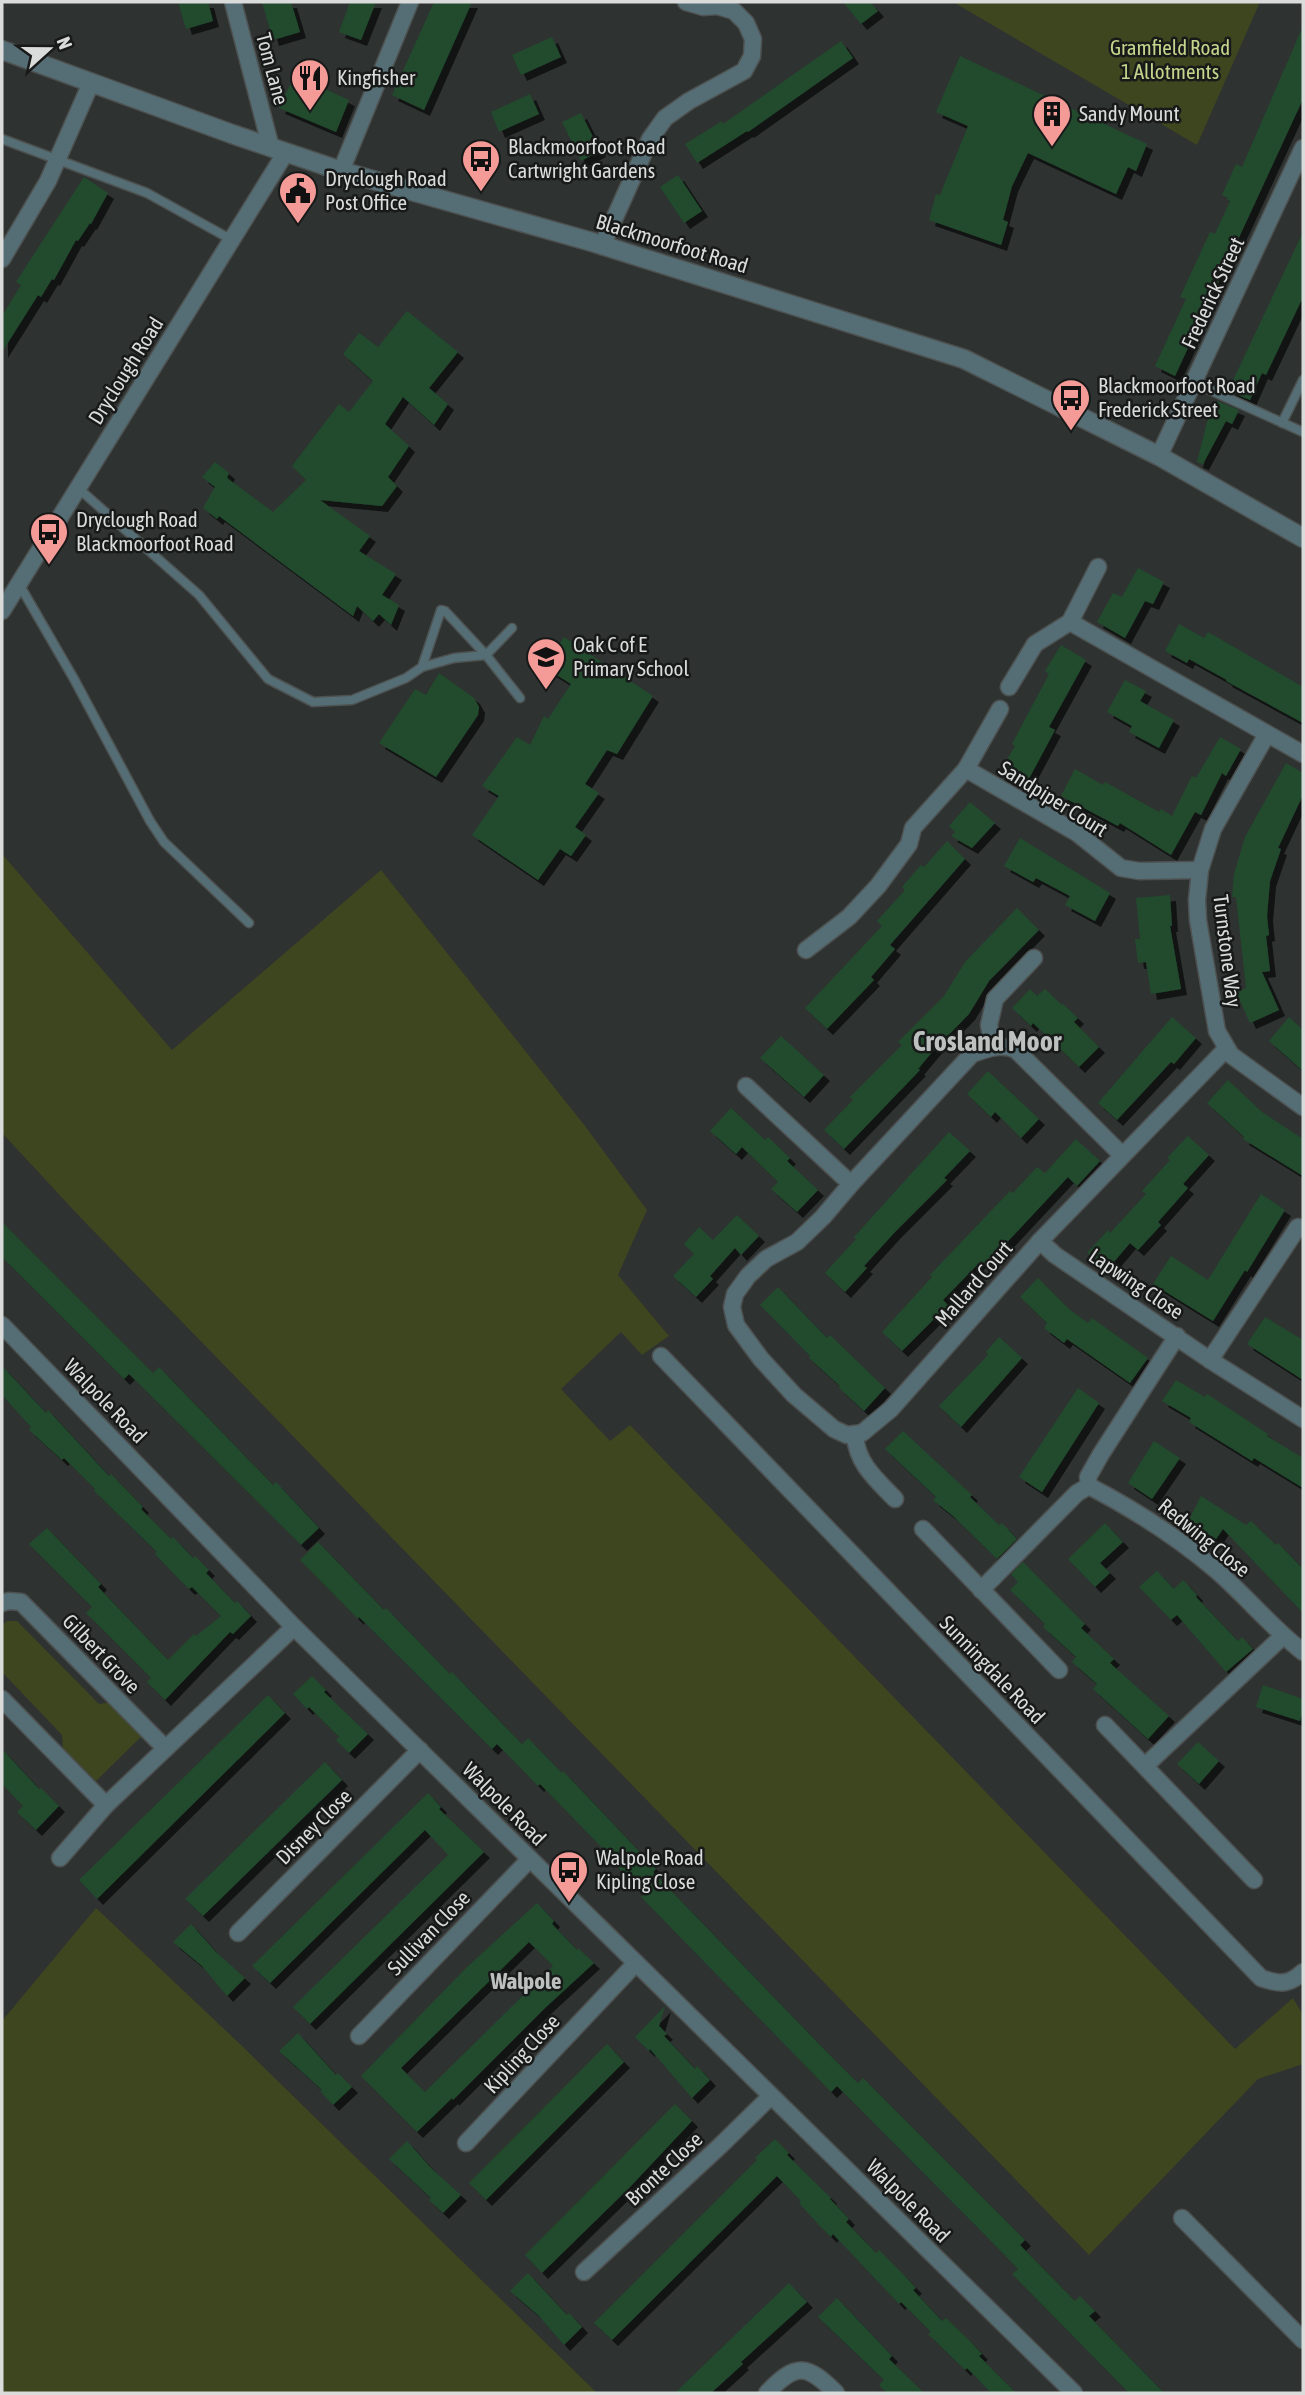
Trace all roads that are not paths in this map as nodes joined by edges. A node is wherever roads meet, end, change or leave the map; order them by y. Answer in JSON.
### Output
{"nodes":[{"id":1,"x":233,"y":2,"type":"edge"},
{"id":2,"x":410,"y":2,"type":"edge"},
{"id":3,"x":686,"y":2,"type":"edge"},
{"id":4,"x":2,"y":50,"type":"edge"},
{"id":5,"x":91,"y":83,"type":"junction"},
{"id":6,"x":2,"y":139,"type":"edge"},
{"id":7,"x":1303,"y":148,"type":"edge"},
{"id":8,"x":279,"y":150,"type":"junction"},
{"id":9,"x":57,"y":160,"type":"junction"},
{"id":10,"x":341,"y":171,"type":"junction"},
{"id":11,"x":232,"y":240,"type":"junction"},
{"id":12,"x":602,"y":246,"type":"junction"},
{"id":13,"x":4,"y":252,"type":"edge"},
{"id":14,"x":1303,"y":380,"type":"edge"},
{"id":15,"x":1194,"y":383,"type":"junction"},
{"id":16,"x":1282,"y":423,"type":"junction"},
{"id":17,"x":1303,"y":432,"type":"edge"},
{"id":18,"x":1160,"y":456,"type":"junction"},
{"id":19,"x":78,"y":488,"type":"junction"},
{"id":20,"x":1303,"y":538,"type":"edge"},
{"id":21,"x":1098,"y":567,"type":"dead end"},
{"id":22,"x":11,"y":587,"type":"edge"},
{"id":23,"x":2,"y":611,"type":"edge"},
{"id":24,"x":1070,"y":622,"type":"junction"},
{"id":25,"x":512,"y":628,"type":"dead end"},
{"id":26,"x":486,"y":655,"type":"junction"},
{"id":27,"x":422,"y":667,"type":"junction"},
{"id":28,"x":1009,"y":687,"type":"dead end"},
{"id":29,"x":520,"y":698,"type":"dead end"},
{"id":30,"x":1000,"y":709,"type":"dead end"},
{"id":31,"x":1267,"y":734,"type":"junction"},
{"id":32,"x":1303,"y":754,"type":"edge"},
{"id":33,"x":966,"y":769,"type":"junction"},
{"id":34,"x":1200,"y":870,"type":"junction"},
{"id":35,"x":249,"y":923,"type":"dead end"},
{"id":36,"x":806,"y":950,"type":"dead end"},
{"id":37,"x":1034,"y":958,"type":"dead end"},
{"id":38,"x":993,"y":1047,"type":"junction"},
{"id":39,"x":1226,"y":1049,"type":"junction"},
{"id":40,"x":746,"y":1086,"type":"dead end"},
{"id":41,"x":1303,"y":1107,"type":"edge"},
{"id":42,"x":1122,"y":1155,"type":"junction"},
{"id":43,"x":850,"y":1184,"type":"junction"},
{"id":44,"x":1298,"y":1227,"type":"dead end"},
{"id":45,"x":1040,"y":1241,"type":"junction"},
{"id":46,"x":2,"y":1325,"type":"edge"},
{"id":47,"x":1177,"y":1336,"type":"junction"},
{"id":48,"x":661,"y":1356,"type":"dead end"},
{"id":49,"x":1210,"y":1360,"type":"junction"},
{"id":50,"x":1303,"y":1419,"type":"edge"},
{"id":51,"x":855,"y":1436,"type":"junction"},
{"id":52,"x":1089,"y":1486,"type":"junction"},
{"id":53,"x":895,"y":1499,"type":"dead end"},
{"id":54,"x":923,"y":1530,"type":"dead end"},
{"id":55,"x":981,"y":1590,"type":"junction"},
{"id":56,"x":2,"y":1603,"type":"edge"},
{"id":57,"x":294,"y":1627,"type":"junction"},
{"id":58,"x":1283,"y":1636,"type":"junction"},
{"id":59,"x":1303,"y":1652,"type":"edge"},
{"id":60,"x":1059,"y":1670,"type":"dead end"},
{"id":61,"x":2,"y":1699,"type":"edge"},
{"id":62,"x":1105,"y":1725,"type":"dead end"},
{"id":63,"x":165,"y":1748,"type":"junction"},
{"id":64,"x":420,"y":1750,"type":"junction"},
{"id":65,"x":1145,"y":1766,"type":"junction"},
{"id":66,"x":106,"y":1805,"type":"junction"},
{"id":67,"x":60,"y":1858,"type":"dead end"},
{"id":68,"x":530,"y":1859,"type":"junction"},
{"id":69,"x":1254,"y":1880,"type":"dead end"},
{"id":70,"x":238,"y":1933,"type":"dead end"},
{"id":71,"x":636,"y":1963,"type":"junction"},
{"id":72,"x":1303,"y":1972,"type":"edge"},
{"id":73,"x":359,"y":2036,"type":"dead end"},
{"id":74,"x":771,"y":2096,"type":"junction"},
{"id":75,"x":466,"y":2143,"type":"dead end"},
{"id":76,"x":1182,"y":2218,"type":"dead end"},
{"id":77,"x":584,"y":2272,"type":"dead end"},
{"id":78,"x":1303,"y":2340,"type":"edge"},
{"id":79,"x":767,"y":2393,"type":"edge"},
{"id":80,"x":836,"y":2393,"type":"edge"},
{"id":81,"x":1074,"y":2393,"type":"edge"}],
"edges":[{"from":1,"to":8,"type":"street","name":"Tom Lane"},
{"from":2,"to":10,"type":"street"},
{"from":3,"to":12,"type":"street"},
{"from":4,"to":5,"type":"street","name":"Blackmoorfoot Road"},
{"from":5,"to":8,"type":"street","name":"Blackmoorfoot Road"},
{"from":5,"to":9,"type":"street"},
{"from":6,"to":9,"type":"lane"},
{"from":7,"to":15,"type":"street","name":"Frederick Street"},
{"from":8,"to":10,"type":"street","name":"Blackmoorfoot Road"},
{"from":8,"to":11,"type":"street","name":"Dryclough Road"},
{"from":9,"to":11,"type":"lane"},
{"from":9,"to":13,"type":"street"},
{"from":10,"to":12,"type":"street","name":"Blackmoorfoot Road"},
{"from":11,"to":19,"type":"street","name":"Dryclough Road"},
{"from":12,"to":18,"type":"street","name":"Blackmoorfoot Road"},
{"from":14,"to":16,"type":"lane"},
{"from":15,"to":16,"type":"lane"},
{"from":15,"to":18,"type":"street","name":"Frederick Street"},
{"from":16,"to":17,"type":"lane"},
{"from":18,"to":20,"type":"street","name":"Blackmoorfoot Road"},
{"from":19,"to":22,"type":"street","name":"Dryclough Road"},
{"from":19,"to":27,"type":"lane"},
{"from":21,"to":24,"type":"street"},
{"from":22,"to":23,"type":"street","name":"Dryclough Road"},
{"from":22,"to":35,"type":"lane"},
{"from":24,"to":28,"type":"street"},
{"from":24,"to":31,"type":"street"},
{"from":25,"to":26,"type":"lane"},
{"from":26,"to":27,"type":"lane"},
{"from":26,"to":27,"type":"lane"},
{"from":26,"to":29,"type":"lane"},
{"from":30,"to":33,"type":"street","name":"Sandpiper Court"},
{"from":31,"to":32,"type":"street"},
{"from":31,"to":34,"type":"street","name":"Turnstone Way"},
{"from":33,"to":34,"type":"street","name":"Sandpiper Court"},
{"from":33,"to":36,"type":"street","name":"Sandpiper Court"},
{"from":34,"to":39,"type":"street","name":"Turnstone Way"},
{"from":37,"to":38,"type":"street"},
{"from":38,"to":42,"type":"street"},
{"from":38,"to":43,"type":"street"},
{"from":39,"to":41,"type":"street"},
{"from":39,"to":42,"type":"street","name":"Mallard Court"},
{"from":40,"to":43,"type":"street"},
{"from":42,"to":45,"type":"street","name":"Mallard Court"},
{"from":43,"to":51,"type":"street"},
{"from":44,"to":49,"type":"street"},
{"from":45,"to":47,"type":"street","name":"Lapwing Close"},
{"from":45,"to":51,"type":"street","name":"Mallard Court"},
{"from":46,"to":57,"type":"street","name":"Walpole Road"},
{"from":47,"to":49,"type":"street","name":"Lapwing Close"},
{"from":47,"to":52,"type":"street"},
{"from":48,"to":72,"type":"street","name":"Sunningdale Road"},
{"from":49,"to":50,"type":"street","name":"Lapwing Close"},
{"from":51,"to":53,"type":"street"},
{"from":52,"to":55,"type":"street"},
{"from":52,"to":58,"type":"street","name":"Redwing Close"},
{"from":54,"to":55,"type":"street"},
{"from":55,"to":60,"type":"street"},
{"from":56,"to":63,"type":"street","name":"Gilbert Grove"},
{"from":57,"to":63,"type":"street"},
{"from":57,"to":64,"type":"street","name":"Walpole Road"},
{"from":58,"to":59,"type":"street","name":"Redwing Close"},
{"from":58,"to":65,"type":"street"},
{"from":61,"to":66,"type":"street"},
{"from":62,"to":65,"type":"street"},
{"from":63,"to":66,"type":"street"},
{"from":64,"to":68,"type":"street","name":"Walpole Road"},
{"from":64,"to":70,"type":"street","name":"Disney Close"},
{"from":65,"to":69,"type":"street"},
{"from":66,"to":67,"type":"street"},
{"from":68,"to":71,"type":"street","name":"Walpole Road"},
{"from":68,"to":73,"type":"street","name":"Sullivan Close"},
{"from":71,"to":74,"type":"street","name":"Walpole Road"},
{"from":71,"to":75,"type":"street","name":"Kipling Close"},
{"from":74,"to":77,"type":"street","name":"Bronte Close"},
{"from":74,"to":81,"type":"street","name":"Walpole Road"},
{"from":76,"to":78,"type":"street"},
{"from":79,"to":80,"type":"street"}]}
